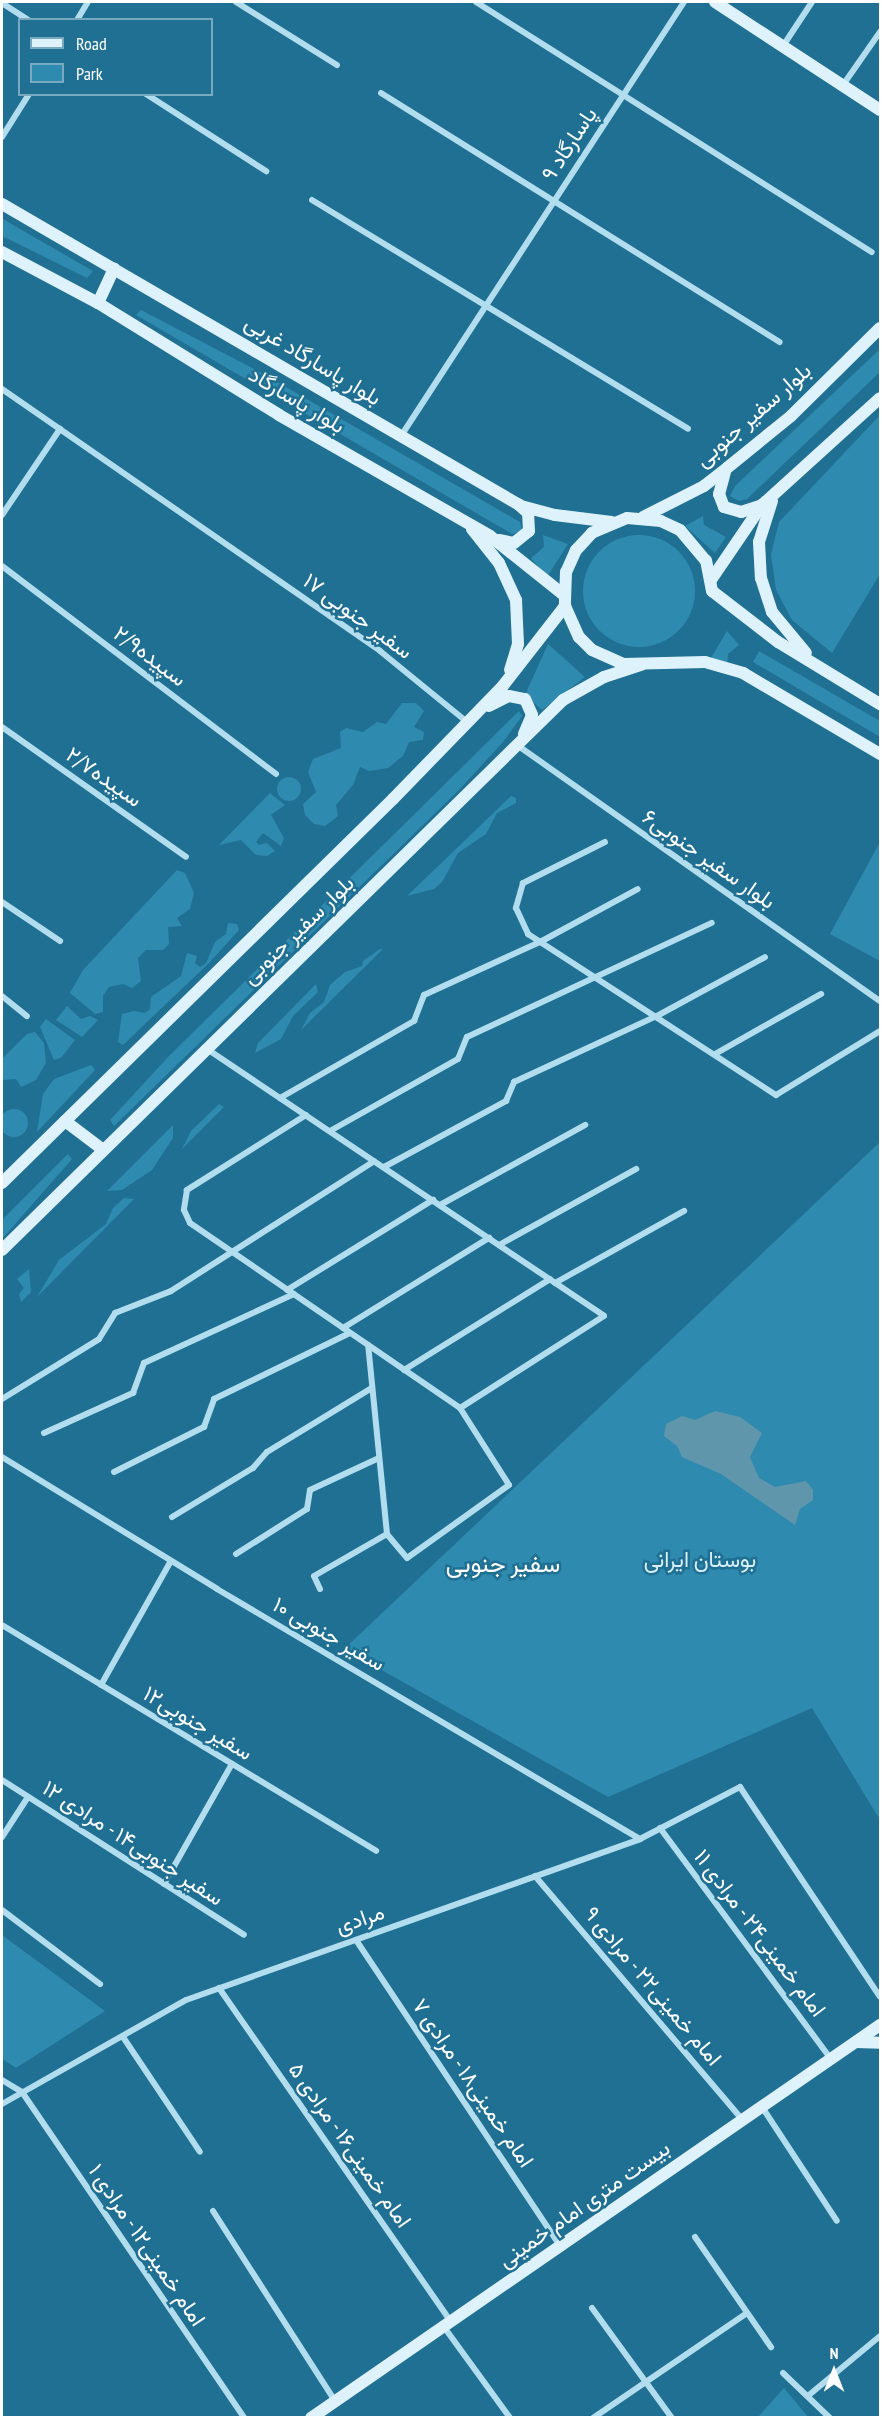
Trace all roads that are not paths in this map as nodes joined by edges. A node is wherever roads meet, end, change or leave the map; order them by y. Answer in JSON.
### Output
{"nodes":[{"id":1,"x":88,"y":2,"type":"edge"},
{"id":2,"x":236,"y":2,"type":"edge"},
{"id":3,"x":476,"y":2,"type":"edge"},
{"id":4,"x":684,"y":2,"type":"edge"},
{"id":5,"x":715,"y":2,"type":"edge"},
{"id":6,"x":813,"y":2,"type":"edge"},
{"id":7,"x":2,"y":3,"type":"edge"},
{"id":8,"x":25,"y":18,"type":"edge"},
{"id":9,"x":78,"y":18,"type":"edge"},
{"id":10,"x":880,"y":32,"type":"edge"},
{"id":11,"x":783,"y":46,"type":"junction"},
{"id":12,"x":337,"y":65,"type":"dead end"},
{"id":13,"x":843,"y":85,"type":"junction"},
{"id":14,"x":381,"y":93,"type":"dead end"},
{"id":15,"x":623,"y":95,"type":"junction"},
{"id":16,"x":28,"y":96,"type":"edge"},
{"id":17,"x":149,"y":96,"type":"edge"},
{"id":18,"x":880,"y":110,"type":"edge"},
{"id":19,"x":2,"y":137,"type":"edge"},
{"id":20,"x":266,"y":171,"type":"dead end"},
{"id":21,"x":312,"y":200,"type":"dead end"},
{"id":22,"x":554,"y":201,"type":"junction"},
{"id":23,"x":2,"y":204,"type":"edge"},
{"id":24,"x":2,"y":252,"type":"edge"},
{"id":25,"x":872,"y":252,"type":"dead end"},
{"id":26,"x":114,"y":268,"type":"junction"},
{"id":27,"x":98,"y":303,"type":"junction"},
{"id":28,"x":486,"y":306,"type":"junction"},
{"id":29,"x":880,"y":328,"type":"edge"},
{"id":30,"x":780,"y":342,"type":"dead end"},
{"id":31,"x":2,"y":388,"type":"edge"},
{"id":32,"x":880,"y":398,"type":"edge"},
{"id":33,"x":60,"y":429,"type":"junction"},
{"id":34,"x":688,"y":429,"type":"dead end"},
{"id":35,"x":401,"y":436,"type":"junction"},
{"id":36,"x":728,"y":468,"type":"junction"},
{"id":37,"x":778,"y":489,"type":"junction"},
{"id":38,"x":518,"y":504,"type":"junction"},
{"id":39,"x":762,"y":505,"type":"junction"},
{"id":40,"x":2,"y":515,"type":"edge"},
{"id":41,"x":641,"y":518,"type":"junction"},
{"id":42,"x":467,"y":522,"type":"junction"},
{"id":43,"x":613,"y":522,"type":"junction"},
{"id":44,"x":490,"y":536,"type":"junction"},
{"id":45,"x":2,"y":566,"type":"edge"},
{"id":46,"x":712,"y":586,"type":"junction"},
{"id":47,"x":564,"y":600,"type":"junction"},
{"id":48,"x":642,"y":665,"type":"junction"},
{"id":49,"x":822,"y":670,"type":"junction"},
{"id":50,"x":506,"y":680,"type":"junction"},
{"id":51,"x":880,"y":704,"type":"edge"},
{"id":52,"x":467,"y":722,"type":"junction"},
{"id":53,"x":2,"y":727,"type":"edge"},
{"id":54,"x":517,"y":745,"type":"junction"},
{"id":55,"x":880,"y":754,"type":"edge"},
{"id":56,"x":276,"y":774,"type":"dead end"},
{"id":57,"x":605,"y":842,"type":"dead end"},
{"id":58,"x":186,"y":857,"type":"dead end"},
{"id":59,"x":638,"y":889,"type":"dead end"},
{"id":60,"x":2,"y":902,"type":"edge"},
{"id":61,"x":712,"y":923,"type":"dead end"},
{"id":62,"x":60,"y":941,"type":"dead end"},
{"id":63,"x":540,"y":942,"type":"junction"},
{"id":64,"x":765,"y":957,"type":"dead end"},
{"id":65,"x":596,"y":978,"type":"junction"},
{"id":66,"x":821,"y":994,"type":"dead end"},
{"id":67,"x":2,"y":996,"type":"edge"},
{"id":68,"x":880,"y":1001,"type":"edge"},
{"id":69,"x":27,"y":1016,"type":"dead end"},
{"id":70,"x":657,"y":1016,"type":"junction"},
{"id":71,"x":880,"y":1031,"type":"edge"},
{"id":72,"x":207,"y":1048,"type":"junction"},
{"id":73,"x":715,"y":1054,"type":"junction"},
{"id":74,"x":280,"y":1098,"type":"junction"},
{"id":75,"x":306,"y":1115,"type":"junction"},
{"id":76,"x":65,"y":1120,"type":"junction"},
{"id":77,"x":585,"y":1125,"type":"dead end"},
{"id":78,"x":330,"y":1131,"type":"junction"},
{"id":79,"x":102,"y":1149,"type":"junction"},
{"id":80,"x":374,"y":1161,"type":"junction"},
{"id":81,"x":384,"y":1167,"type":"junction"},
{"id":82,"x":636,"y":1169,"type":"dead end"},
{"id":83,"x":2,"y":1183,"type":"edge"},
{"id":84,"x":433,"y":1200,"type":"junction"},
{"id":85,"x":440,"y":1205,"type":"junction"},
{"id":86,"x":684,"y":1211,"type":"dead end"},
{"id":87,"x":489,"y":1238,"type":"junction"},
{"id":88,"x":499,"y":1245,"type":"junction"},
{"id":89,"x":2,"y":1250,"type":"edge"},
{"id":90,"x":230,"y":1250,"type":"junction"},
{"id":91,"x":553,"y":1281,"type":"junction"},
{"id":92,"x":287,"y":1290,"type":"junction"},
{"id":93,"x":294,"y":1294,"type":"junction"},
{"id":94,"x":343,"y":1328,"type":"junction"},
{"id":95,"x":350,"y":1333,"type":"junction"},
{"id":96,"x":368,"y":1345,"type":"junction"},
{"id":97,"x":404,"y":1370,"type":"junction"},
{"id":98,"x":372,"y":1388,"type":"junction"},
{"id":99,"x":2,"y":1399,"type":"edge"},
{"id":100,"x":460,"y":1408,"type":"junction"},
{"id":101,"x":44,"y":1433,"type":"dead end"},
{"id":102,"x":2,"y":1457,"type":"edge"},
{"id":103,"x":379,"y":1458,"type":"junction"},
{"id":104,"x":114,"y":1472,"type":"dead end"},
{"id":105,"x":172,"y":1517,"type":"dead end"},
{"id":106,"x":387,"y":1534,"type":"junction"},
{"id":107,"x":236,"y":1554,"type":"dead end"},
{"id":108,"x":171,"y":1562,"type":"junction"},
{"id":109,"x":320,"y":1589,"type":"dead end"},
{"id":110,"x":2,"y":1625,"type":"edge"},
{"id":111,"x":101,"y":1685,"type":"junction"},
{"id":112,"x":232,"y":1764,"type":"junction"},
{"id":113,"x":2,"y":1780,"type":"edge"},
{"id":114,"x":28,"y":1797,"type":"junction"},
{"id":115,"x":660,"y":1828,"type":"junction"},
{"id":116,"x":2,"y":1837,"type":"edge"},
{"id":117,"x":640,"y":1839,"type":"junction"},
{"id":118,"x":376,"y":1851,"type":"dead end"},
{"id":119,"x":535,"y":1876,"type":"junction"},
{"id":120,"x":165,"y":1884,"type":"junction"},
{"id":121,"x":2,"y":1910,"type":"edge"},
{"id":122,"x":244,"y":1935,"type":"dead end"},
{"id":123,"x":356,"y":1940,"type":"junction"},
{"id":124,"x":100,"y":1984,"type":"dead end"},
{"id":125,"x":219,"y":1988,"type":"junction"},
{"id":126,"x":880,"y":1997,"type":"edge"},
{"id":127,"x":880,"y":2025,"type":"edge"},
{"id":128,"x":123,"y":2037,"type":"junction"},
{"id":129,"x":856,"y":2042,"type":"junction"},
{"id":130,"x":880,"y":2043,"type":"edge"},
{"id":131,"x":831,"y":2059,"type":"junction"},
{"id":132,"x":2,"y":2080,"type":"edge"},
{"id":133,"x":22,"y":2092,"type":"junction"},
{"id":134,"x":2,"y":2104,"type":"edge"},
{"id":135,"x":762,"y":2107,"type":"junction"},
{"id":136,"x":743,"y":2120,"type":"junction"},
{"id":137,"x":200,"y":2152,"type":"dead end"},
{"id":138,"x":213,"y":2211,"type":"dead end"},
{"id":139,"x":837,"y":2221,"type":"dead end"},
{"id":140,"x":695,"y":2237,"type":"dead end"},
{"id":141,"x":560,"y":2247,"type":"junction"},
{"id":142,"x":592,"y":2308,"type":"dead end"},
{"id":143,"x":747,"y":2313,"type":"junction"},
{"id":144,"x":447,"y":2324,"type":"junction"},
{"id":145,"x":880,"y":2336,"type":"edge"},
{"id":146,"x":771,"y":2347,"type":"dead end"},
{"id":147,"x":783,"y":2373,"type":"dead end"},
{"id":148,"x":645,"y":2382,"type":"junction"},
{"id":149,"x":809,"y":2395,"type":"junction"},
{"id":150,"x":335,"y":2402,"type":"junction"},
{"id":151,"x":244,"y":2418,"type":"edge"},
{"id":152,"x":311,"y":2418,"type":"edge"},
{"id":153,"x":510,"y":2418,"type":"edge"},
{"id":154,"x":593,"y":2418,"type":"edge"},
{"id":155,"x":672,"y":2418,"type":"edge"},
{"id":156,"x":830,"y":2418,"type":"edge"}],
"edges":[{"from":1,"to":9,"type":"street"},
{"from":2,"to":12,"type":"street"},
{"from":3,"to":15,"type":"street"},
{"from":4,"to":15,"type":"street","name":"پاسارگاد ۹"},
{"from":5,"to":11,"type":"main road"},
{"from":6,"to":11,"type":"street"},
{"from":7,"to":8,"type":"street"},
{"from":10,"to":13,"type":"street"},
{"from":11,"to":13,"type":"main road"},
{"from":13,"to":18,"type":"main road"},
{"from":14,"to":22,"type":"street"},
{"from":15,"to":22,"type":"street","name":"پاسارگاد ۹"},
{"from":15,"to":25,"type":"street"},
{"from":16,"to":19,"type":"street"},
{"from":17,"to":20,"type":"street"},
{"from":21,"to":28,"type":"street"},
{"from":22,"to":28,"type":"street","name":"پاسارگاد ۹"},
{"from":22,"to":30,"type":"street"},
{"from":23,"to":26,"type":"main road","name":"بلوار پاسارگاد غربی"},
{"from":24,"to":27,"type":"main road","name":"بلوار پاسارگاد"},
{"from":26,"to":27,"type":"main road"},
{"from":26,"to":35,"type":"main road","name":"بلوار پاسارگاد غربی"},
{"from":27,"to":42,"type":"main road","name":"بلوار پاسارگاد"},
{"from":28,"to":34,"type":"street"},
{"from":28,"to":35,"type":"street","name":"پاسارگاد ۹"},
{"from":29,"to":36,"type":"main road","name":"بلوار سفیر جنوبی"},
{"from":31,"to":33,"type":"street","name":"سفیر جنوبی ۱۷"},
{"from":32,"to":37,"type":"main road"},
{"from":33,"to":40,"type":"street"},
{"from":33,"to":52,"type":"street","name":"سفیر جنوبی ۱۷"},
{"from":35,"to":38,"type":"main road","name":"بلوار پاسارگاد غربی"},
{"from":36,"to":39,"type":"main road"},
{"from":36,"to":41,"type":"main road","name":"بلوار سفیر جنوبی"},
{"from":37,"to":39,"type":"main road"},
{"from":37,"to":49,"type":"main road"},
{"from":38,"to":43,"type":"main road","name":"بلوار پاسارگاد غربی"},
{"from":38,"to":44,"type":"main road"},
{"from":39,"to":46,"type":"main road"},
{"from":41,"to":43,"type":"main road"},
{"from":41,"to":46,"type":"main road"},
{"from":42,"to":44,"type":"main road","name":"بلوار پاسارگاد"},
{"from":42,"to":50,"type":"main road"},
{"from":43,"to":47,"type":"main road"},
{"from":44,"to":47,"type":"main road","name":"بلوار پاسارگاد"},
{"from":45,"to":56,"type":"street","name":"سپیده۲/۹"},
{"from":46,"to":49,"type":"main road"},
{"from":47,"to":48,"type":"main road"},
{"from":47,"to":50,"type":"main road","name":"بلوار سفیر جنوبی"},
{"from":48,"to":54,"type":"main road","name":"بلوار سفیر جنوبی"},
{"from":48,"to":55,"type":"main road"},
{"from":49,"to":51,"type":"main road"},
{"from":50,"to":52,"type":"main road","name":"بلوار سفیر جنوبی"},
{"from":52,"to":54,"type":"main road"},
{"from":52,"to":76,"type":"main road","name":"بلوار سفیر جنوبی"},
{"from":53,"to":58,"type":"street","name":"سپیده۲/۷"},
{"from":54,"to":68,"type":"street","name":"بلوار سفیر جنوبی۶"},
{"from":54,"to":72,"type":"main road","name":"بلوار سفیر جنوبی"},
{"from":57,"to":63,"type":"street"},
{"from":59,"to":63,"type":"street"},
{"from":60,"to":62,"type":"street"},
{"from":61,"to":65,"type":"street"},
{"from":63,"to":65,"type":"street"},
{"from":63,"to":74,"type":"street"},
{"from":64,"to":70,"type":"street"},
{"from":65,"to":70,"type":"street"},
{"from":65,"to":78,"type":"street"},
{"from":66,"to":73,"type":"street"},
{"from":67,"to":69,"type":"street"},
{"from":70,"to":73,"type":"street"},
{"from":70,"to":81,"type":"street"},
{"from":71,"to":73,"type":"street"},
{"from":72,"to":74,"type":"street"},
{"from":72,"to":79,"type":"main road","name":"بلوار سفیر جنوبی"},
{"from":74,"to":75,"type":"street"},
{"from":75,"to":78,"type":"street"},
{"from":75,"to":90,"type":"street"},
{"from":76,"to":79,"type":"main road"},
{"from":76,"to":83,"type":"main road","name":"بلوار سفیر جنوبی"},
{"from":77,"to":85,"type":"street"},
{"from":78,"to":80,"type":"street"},
{"from":79,"to":89,"type":"main road","name":"بلوار سفیر جنوبی"},
{"from":80,"to":81,"type":"street"},
{"from":80,"to":90,"type":"street"},
{"from":81,"to":84,"type":"street"},
{"from":82,"to":88,"type":"street"},
{"from":84,"to":85,"type":"street"},
{"from":84,"to":92,"type":"street"},
{"from":85,"to":87,"type":"street"},
{"from":86,"to":91,"type":"street"},
{"from":87,"to":88,"type":"street"},
{"from":87,"to":94,"type":"street"},
{"from":88,"to":91,"type":"street"},
{"from":90,"to":92,"type":"street"},
{"from":90,"to":99,"type":"street"},
{"from":91,"to":97,"type":"street"},
{"from":91,"to":100,"type":"street"},
{"from":92,"to":93,"type":"street"},
{"from":93,"to":94,"type":"street"},
{"from":93,"to":101,"type":"street"},
{"from":94,"to":95,"type":"street"},
{"from":95,"to":96,"type":"street"},
{"from":95,"to":104,"type":"street"},
{"from":96,"to":97,"type":"street"},
{"from":96,"to":98,"type":"street"},
{"from":97,"to":100,"type":"street"},
{"from":98,"to":103,"type":"street"},
{"from":98,"to":105,"type":"street"},
{"from":100,"to":106,"type":"street"},
{"from":102,"to":108,"type":"street","name":"سفیر جنوبی ۱۰"},
{"from":103,"to":106,"type":"street"},
{"from":103,"to":107,"type":"street"},
{"from":106,"to":109,"type":"street"},
{"from":108,"to":111,"type":"street"},
{"from":108,"to":117,"type":"street","name":"سفیر جنوبی ۱۰"},
{"from":110,"to":111,"type":"street","name":"سفیر جنوبی۱۲"},
{"from":111,"to":112,"type":"street","name":"سفیر جنوبی۱۲"},
{"from":112,"to":118,"type":"street","name":"سفیر جنوبی۱۲"},
{"from":112,"to":120,"type":"street"},
{"from":113,"to":114,"type":"street","name":"سفیر جنوبی۱۴ - مرادی ۱۲"},
{"from":114,"to":116,"type":"street"},
{"from":114,"to":120,"type":"street","name":"سفیر جنوبی۱۴ - مرادی ۱۲"},
{"from":115,"to":117,"type":"street","name":"مرادی"},
{"from":115,"to":126,"type":"street","name":"مرادی"},
{"from":115,"to":131,"type":"street","name":"امام خمینی۲۴ - مرادی ۱۱"},
{"from":117,"to":119,"type":"street","name":"مرادی"},
{"from":119,"to":123,"type":"street","name":"مرادی"},
{"from":119,"to":136,"type":"street","name":"امام خمینی۲۲ - مرادی ۹"},
{"from":120,"to":122,"type":"street","name":"سفیر جنوبی۱۴ - مرادی ۱۲"},
{"from":121,"to":124,"type":"street"},
{"from":123,"to":125,"type":"street","name":"مرادی"},
{"from":123,"to":141,"type":"street","name":"امام خمینی۱۸ - مرادی ۷"},
{"from":125,"to":128,"type":"street","name":"مرادی"},
{"from":125,"to":144,"type":"street","name":"امام خمینی۱۶ - مرادی ۵"},
{"from":127,"to":129,"type":"main road","name":"بیست متری امام خمینی"},
{"from":128,"to":133,"type":"street","name":"مرادی"},
{"from":128,"to":137,"type":"street"},
{"from":129,"to":130,"type":"main road"},
{"from":129,"to":131,"type":"main road","name":"بیست متری امام خمینی"},
{"from":131,"to":135,"type":"main road","name":"بیست متری امام خمینی"},
{"from":132,"to":133,"type":"street"},
{"from":133,"to":134,"type":"street","name":"مرادی"},
{"from":133,"to":151,"type":"street","name":"امام خمینی۱۲ - مرادی ۱"},
{"from":135,"to":136,"type":"main road","name":"بیست متری امام خمینی"},
{"from":135,"to":139,"type":"street"},
{"from":136,"to":141,"type":"main road","name":"بیست متری امام خمینی"},
{"from":138,"to":150,"type":"street"},
{"from":140,"to":143,"type":"street"},
{"from":141,"to":144,"type":"main road","name":"بیست متری امام خمینی"},
{"from":142,"to":148,"type":"street"},
{"from":143,"to":146,"type":"street"},
{"from":143,"to":148,"type":"street"},
{"from":144,"to":150,"type":"main road","name":"بیست متری امام خمینی"},
{"from":144,"to":153,"type":"street","name":"امام خمینی۱۶ - مرادی ۵"},
{"from":145,"to":149,"type":"street"},
{"from":147,"to":149,"type":"street"},
{"from":148,"to":154,"type":"street"},
{"from":148,"to":155,"type":"street"},
{"from":149,"to":156,"type":"street"},
{"from":150,"to":152,"type":"main road","name":"بیست متری امام خمینی"}]}
